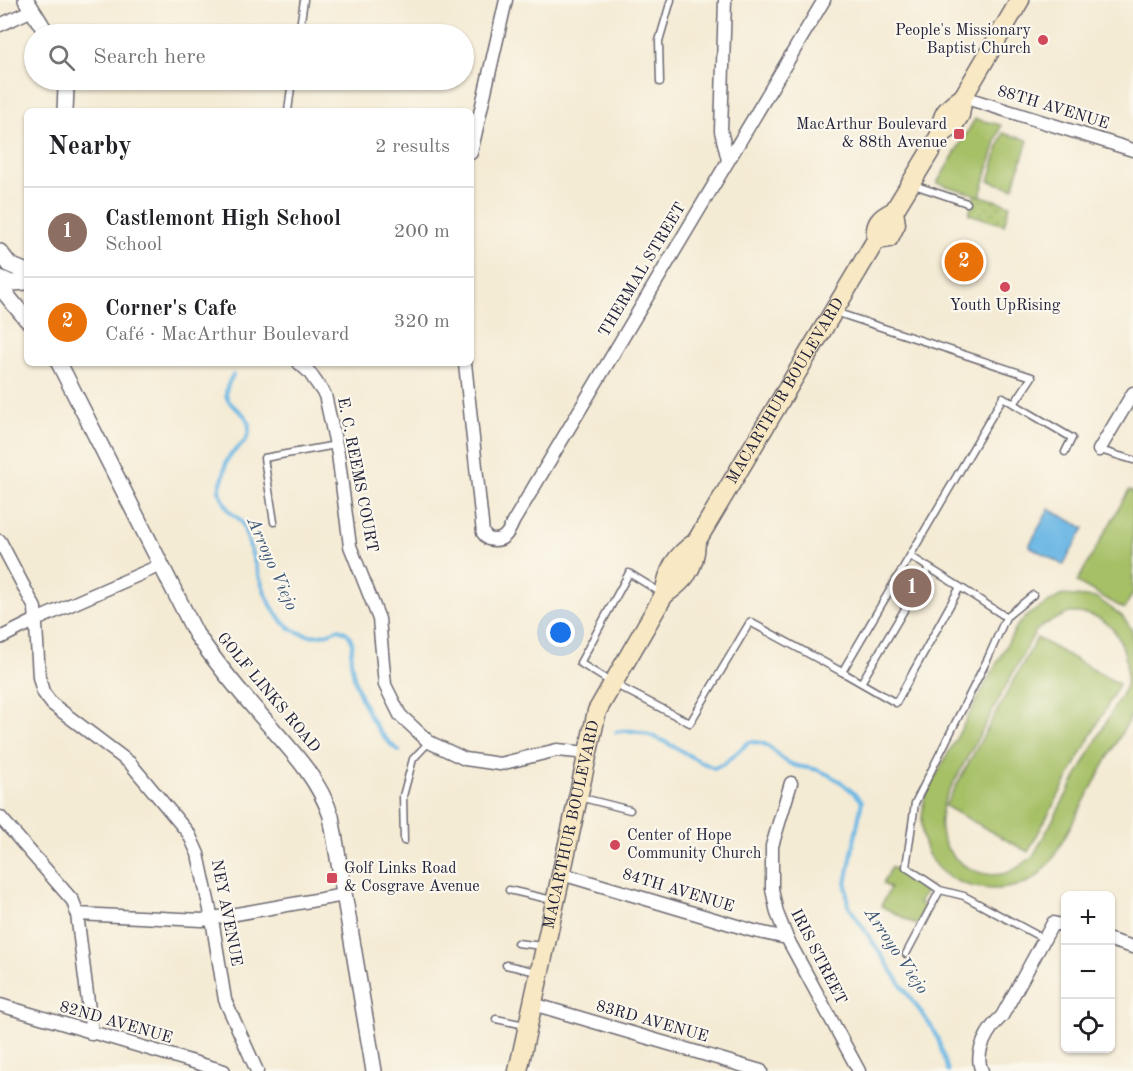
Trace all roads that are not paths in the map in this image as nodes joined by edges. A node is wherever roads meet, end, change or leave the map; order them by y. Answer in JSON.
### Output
{"nodes":[{"id":1,"x":304,"y":0,"type":"edge"},
{"id":2,"x":506,"y":0,"type":"edge"},
{"id":3,"x":670,"y":0,"type":"edge"},
{"id":4,"x":725,"y":0,"type":"edge"},
{"id":5,"x":824,"y":0,"type":"edge"},
{"id":6,"x":1020,"y":0,"type":"edge"},
{"id":7,"x":29,"y":5,"type":"edge"},
{"id":8,"x":41,"y":24,"type":"edge"},
{"id":9,"x":300,"y":24,"type":"edge"},
{"id":10,"x":0,"y":25,"type":"edge"},
{"id":11,"x":660,"y":82,"type":"dead end"},
{"id":12,"x":66,"y":90,"type":"edge"},
{"id":13,"x":291,"y":90,"type":"edge"},
{"id":14,"x":963,"y":97,"type":"junction"},
{"id":15,"x":65,"y":108,"type":"edge"},
{"id":16,"x":288,"y":108,"type":"edge"},
{"id":17,"x":474,"y":140,"type":"edge"},
{"id":18,"x":1133,"y":150,"type":"edge"},
{"id":19,"x":728,"y":160,"type":"junction"},
{"id":20,"x":910,"y":184,"type":"junction"},
{"id":21,"x":967,"y":203,"type":"dead end"},
{"id":22,"x":0,"y":252,"type":"edge"},
{"id":23,"x":24,"y":271,"type":"edge"},
{"id":24,"x":0,"y":278,"type":"edge"},
{"id":25,"x":24,"y":283,"type":"edge"},
{"id":26,"x":0,"y":287,"type":"edge"},
{"id":27,"x":834,"y":311,"type":"junction"},
{"id":28,"x":24,"y":316,"type":"edge"},
{"id":29,"x":61,"y":366,"type":"edge"},
{"id":30,"x":302,"y":366,"type":"edge"},
{"id":31,"x":465,"y":366,"type":"edge"},
{"id":32,"x":1133,"y":393,"type":"edge"},
{"id":33,"x":1014,"y":404,"type":"junction"},
{"id":34,"x":336,"y":445,"type":"junction"},
{"id":35,"x":1099,"y":450,"type":"joint"},
{"id":36,"x":1065,"y":452,"type":"dead end"},
{"id":37,"x":1133,"y":460,"type":"edge"},
{"id":38,"x":274,"y":522,"type":"dead end"},
{"id":39,"x":0,"y":541,"type":"edge"},
{"id":40,"x":910,"y":556,"type":"junction"},
{"id":41,"x":161,"y":565,"type":"junction"},
{"id":42,"x":929,"y":568,"type":"junction"},
{"id":43,"x":960,"y":587,"type":"junction"},
{"id":44,"x":664,"y":595,"type":"junction"},
{"id":45,"x":1033,"y":595,"type":"dead end"},
{"id":46,"x":1006,"y":617,"type":"junction"},
{"id":47,"x":36,"y":620,"type":"junction"},
{"id":48,"x":0,"y":638,"type":"edge"},
{"id":49,"x":842,"y":672,"type":"junction"},
{"id":50,"x":612,"y":683,"type":"junction"},
{"id":51,"x":861,"y":683,"type":"junction"},
{"id":52,"x":429,"y":742,"type":"junction"},
{"id":53,"x":588,"y":753,"type":"junction"},
{"id":54,"x":791,"y":783,"type":"dead end"},
{"id":55,"x":579,"y":797,"type":"junction"},
{"id":56,"x":630,"y":810,"type":"dead end"},
{"id":57,"x":0,"y":818,"type":"edge"},
{"id":58,"x":404,"y":841,"type":"dead end"},
{"id":59,"x":561,"y":874,"type":"junction"},
{"id":60,"x":509,"y":890,"type":"dead end"},
{"id":61,"x":940,"y":890,"type":"junction"},
{"id":62,"x":344,"y":895,"type":"junction"},
{"id":63,"x":555,"y":901,"type":"junction"},
{"id":64,"x":77,"y":914,"type":"junction"},
{"id":65,"x":212,"y":919,"type":"junction"},
{"id":66,"x":1059,"y":924,"type":"edge"},
{"id":67,"x":787,"y":938,"type":"junction"},
{"id":68,"x":1044,"y":939,"type":"junction"},
{"id":69,"x":1115,"y":941,"type":"edge"},
{"id":70,"x":517,"y":943,"type":"dead end"},
{"id":71,"x":1133,"y":946,"type":"edge"},
{"id":72,"x":546,"y":947,"type":"junction"},
{"id":73,"x":906,"y":954,"type":"dead end"},
{"id":74,"x":506,"y":965,"type":"dead end"},
{"id":75,"x":540,"y":973,"type":"junction"},
{"id":76,"x":533,"y":1004,"type":"junction"},
{"id":77,"x":0,"y":1005,"type":"edge"},
{"id":78,"x":496,"y":1019,"type":"dead end"},
{"id":79,"x":528,"y":1026,"type":"junction"},
{"id":80,"x":92,"y":1034,"type":"junction"},
{"id":81,"x":224,"y":1071,"type":"edge"},
{"id":82,"x":257,"y":1071,"type":"edge"},
{"id":83,"x":374,"y":1071,"type":"edge"},
{"id":84,"x":518,"y":1071,"type":"edge"},
{"id":85,"x":761,"y":1071,"type":"edge"},
{"id":86,"x":859,"y":1071,"type":"edge"},
{"id":87,"x":982,"y":1071,"type":"edge"}],
"edges":[{"from":1,"to":9,"type":"lane"},
{"from":2,"to":17,"type":"street"},
{"from":3,"to":11,"type":"lane"},
{"from":4,"to":19,"type":"street"},
{"from":5,"to":19,"type":"street","name":"THERMAL STREET"},
{"from":6,"to":14,"type":"main road","name":"MACARTHUR BOULEVARD"},
{"from":7,"to":8,"type":"street"},
{"from":7,"to":10,"type":"street"},
{"from":12,"to":15,"type":"street"},
{"from":13,"to":16,"type":"lane"},
{"from":14,"to":18,"type":"street","name":"88TH AVENUE"},
{"from":14,"to":20,"type":"main road","name":"MACARTHUR BOULEVARD"},
{"from":19,"to":31,"type":"street","name":"THERMAL STREET"},
{"from":20,"to":21,"type":"lane"},
{"from":20,"to":27,"type":"main road","name":"MACARTHUR BOULEVARD"},
{"from":22,"to":23,"type":"street"},
{"from":24,"to":25,"type":"street"},
{"from":26,"to":28,"type":"street"},
{"from":27,"to":33,"type":"lane"},
{"from":27,"to":44,"type":"main road","name":"MACARTHUR BOULEVARD"},
{"from":29,"to":41,"type":"street","name":"GOLF LINKS ROAD"},
{"from":30,"to":34,"type":"street","name":"E. C. REEMS COURT"},
{"from":32,"to":35,"type":"street"},
{"from":33,"to":36,"type":"lane"},
{"from":33,"to":40,"type":"lane"},
{"from":34,"to":38,"type":"lane"},
{"from":34,"to":52,"type":"street","name":"E. C. REEMS COURT"},
{"from":35,"to":37,"type":"lane"},
{"from":39,"to":47,"type":"street","name":"NEY AVENUE"},
{"from":40,"to":42,"type":"lane"},
{"from":40,"to":49,"type":"lane"},
{"from":41,"to":47,"type":"street"},
{"from":41,"to":62,"type":"street","name":"GOLF LINKS ROAD"},
{"from":42,"to":43,"type":"lane"},
{"from":42,"to":51,"type":"lane"},
{"from":43,"to":46,"type":"lane"},
{"from":43,"to":51,"type":"lane"},
{"from":44,"to":50,"type":"main road","name":"MACARTHUR BOULEVARD"},
{"from":44,"to":50,"type":"lane"},
{"from":45,"to":46,"type":"lane"},
{"from":46,"to":61,"type":"lane"},
{"from":47,"to":48,"type":"street"},
{"from":47,"to":65,"type":"street","name":"NEY AVENUE"},
{"from":49,"to":50,"type":"lane"},
{"from":49,"to":51,"type":"lane"},
{"from":50,"to":53,"type":"main road","name":"MACARTHUR BOULEVARD"},
{"from":52,"to":53,"type":"street","name":"E. C. REEMS COURT"},
{"from":52,"to":58,"type":"lane"},
{"from":53,"to":55,"type":"main road","name":"MACARTHUR BOULEVARD"},
{"from":54,"to":67,"type":"street","name":"IRIS STREET"},
{"from":55,"to":56,"type":"lane"},
{"from":55,"to":59,"type":"main road","name":"MACARTHUR BOULEVARD"},
{"from":57,"to":64,"type":"street"},
{"from":59,"to":63,"type":"main road","name":"MACARTHUR BOULEVARD"},
{"from":59,"to":67,"type":"street","name":"84TH AVENUE"},
{"from":60,"to":63,"type":"lane"},
{"from":61,"to":68,"type":"lane"},
{"from":61,"to":73,"type":"lane"},
{"from":62,"to":65,"type":"street"},
{"from":62,"to":83,"type":"street","name":"GOLF LINKS ROAD"},
{"from":63,"to":72,"type":"main road","name":"MACARTHUR BOULEVARD"},
{"from":64,"to":65,"type":"street"},
{"from":64,"to":80,"type":"street"},
{"from":65,"to":82,"type":"street","name":"NEY AVENUE"},
{"from":66,"to":68,"type":"street"},
{"from":67,"to":86,"type":"street","name":"IRIS STREET"},
{"from":68,"to":87,"type":"street"},
{"from":69,"to":71,"type":"street"},
{"from":70,"to":72,"type":"lane"},
{"from":72,"to":75,"type":"main road","name":"MACARTHUR BOULEVARD"},
{"from":74,"to":75,"type":"lane"},
{"from":75,"to":76,"type":"main road","name":"MACARTHUR BOULEVARD"},
{"from":76,"to":79,"type":"main road","name":"MACARTHUR BOULEVARD"},
{"from":76,"to":85,"type":"street","name":"83RD AVENUE"},
{"from":77,"to":80,"type":"street","name":"82ND AVENUE"},
{"from":78,"to":79,"type":"lane"},
{"from":79,"to":84,"type":"main road","name":"MACARTHUR BOULEVARD"},
{"from":80,"to":81,"type":"street","name":"82ND AVENUE"}]}
